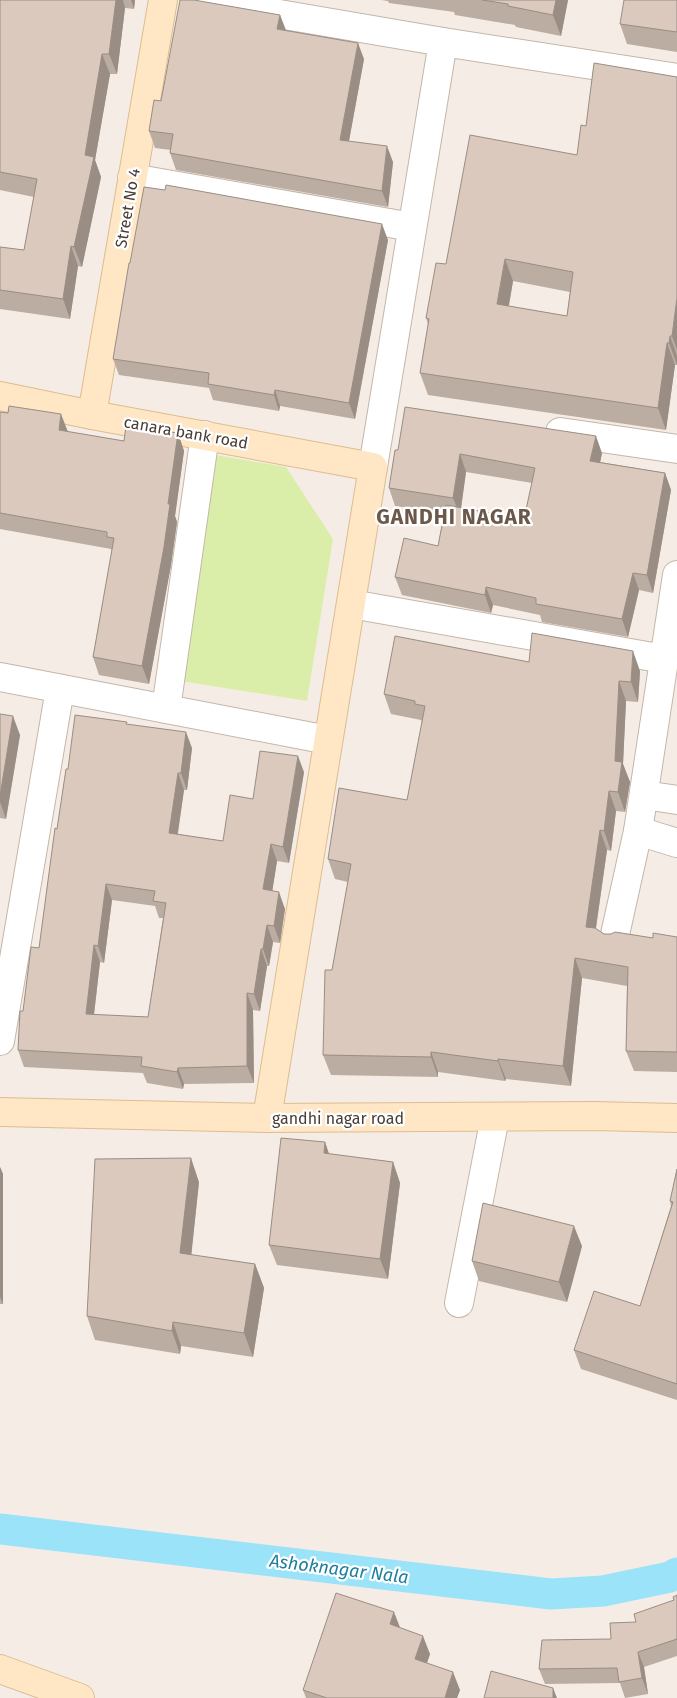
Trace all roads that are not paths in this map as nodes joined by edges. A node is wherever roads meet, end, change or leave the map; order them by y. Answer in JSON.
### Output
{"nodes":[{"id":1,"x":163,"y":0,"type":"edge"},
{"id":2,"x":197,"y":0,"type":"edge"},
{"id":3,"x":442,"y":42,"type":"junction"},
{"id":4,"x":677,"y":78,"type":"edge"},
{"id":5,"x":132,"y":178,"type":"junction"},
{"id":6,"x":412,"y":227,"type":"junction"},
{"id":7,"x":0,"y":396,"type":"edge"},
{"id":8,"x":92,"y":415,"type":"junction"},
{"id":9,"x":531,"y":427,"type":"edge"},
{"id":10,"x":205,"y":435,"type":"junction"},
{"id":11,"x":677,"y":448,"type":"edge"},
{"id":12,"x":373,"y":467,"type":"junction"},
{"id":13,"x":677,"y":575,"type":"edge"},
{"id":14,"x":351,"y":604,"type":"junction"},
{"id":15,"x":664,"y":659,"type":"junction"},
{"id":16,"x":0,"y":677,"type":"edge"},
{"id":17,"x":60,"y":689,"type":"junction"},
{"id":18,"x":166,"y":709,"type":"junction"},
{"id":19,"x":328,"y":740,"type":"junction"},
{"id":20,"x":644,"y":795,"type":"junction"},
{"id":21,"x":677,"y":800,"type":"edge"},
{"id":22,"x":638,"y":831,"type":"junction"},
{"id":23,"x":677,"y":843,"type":"edge"},
{"id":24,"x":614,"y":939,"type":"edge"},
{"id":25,"x":0,"y":1041,"type":"edge"},
{"id":26,"x":0,"y":1112,"type":"edge"},
{"id":27,"x":495,"y":1117,"type":"junction"},
{"id":28,"x":267,"y":1118,"type":"junction"},
{"id":29,"x":677,"y":1118,"type":"edge"},
{"id":30,"x":459,"y":1303,"type":"dead end"},
{"id":31,"x":0,"y":1669,"type":"edge"},
{"id":32,"x":80,"y":1698,"type":"edge"}],
"edges":[{"from":1,"to":5,"type":"street","name":"Street No 4"},
{"from":2,"to":3,"type":"street"},
{"from":3,"to":4,"type":"street"},
{"from":3,"to":6,"type":"street"},
{"from":5,"to":6,"type":"street"},
{"from":5,"to":8,"type":"street","name":"Street No 4"},
{"from":6,"to":12,"type":"street"},
{"from":7,"to":8,"type":"street","name":"canara bank road"},
{"from":8,"to":10,"type":"street","name":"canara bank road"},
{"from":9,"to":11,"type":"street"},
{"from":10,"to":12,"type":"street","name":"canara bank road"},
{"from":10,"to":18,"type":"street"},
{"from":12,"to":14,"type":"street"},
{"from":13,"to":15,"type":"street"},
{"from":14,"to":15,"type":"street"},
{"from":14,"to":19,"type":"street"},
{"from":15,"to":20,"type":"street"},
{"from":16,"to":17,"type":"street"},
{"from":17,"to":18,"type":"street"},
{"from":17,"to":25,"type":"street"},
{"from":18,"to":19,"type":"street"},
{"from":19,"to":28,"type":"street"},
{"from":20,"to":21,"type":"street"},
{"from":20,"to":22,"type":"street"},
{"from":22,"to":23,"type":"street"},
{"from":22,"to":24,"type":"street"},
{"from":26,"to":28,"type":"street","name":"gandhi nagar road"},
{"from":27,"to":28,"type":"street","name":"gandhi nagar road"},
{"from":27,"to":29,"type":"street","name":"gandhi nagar road"},
{"from":27,"to":30,"type":"street"},
{"from":31,"to":32,"type":"street"}]}
